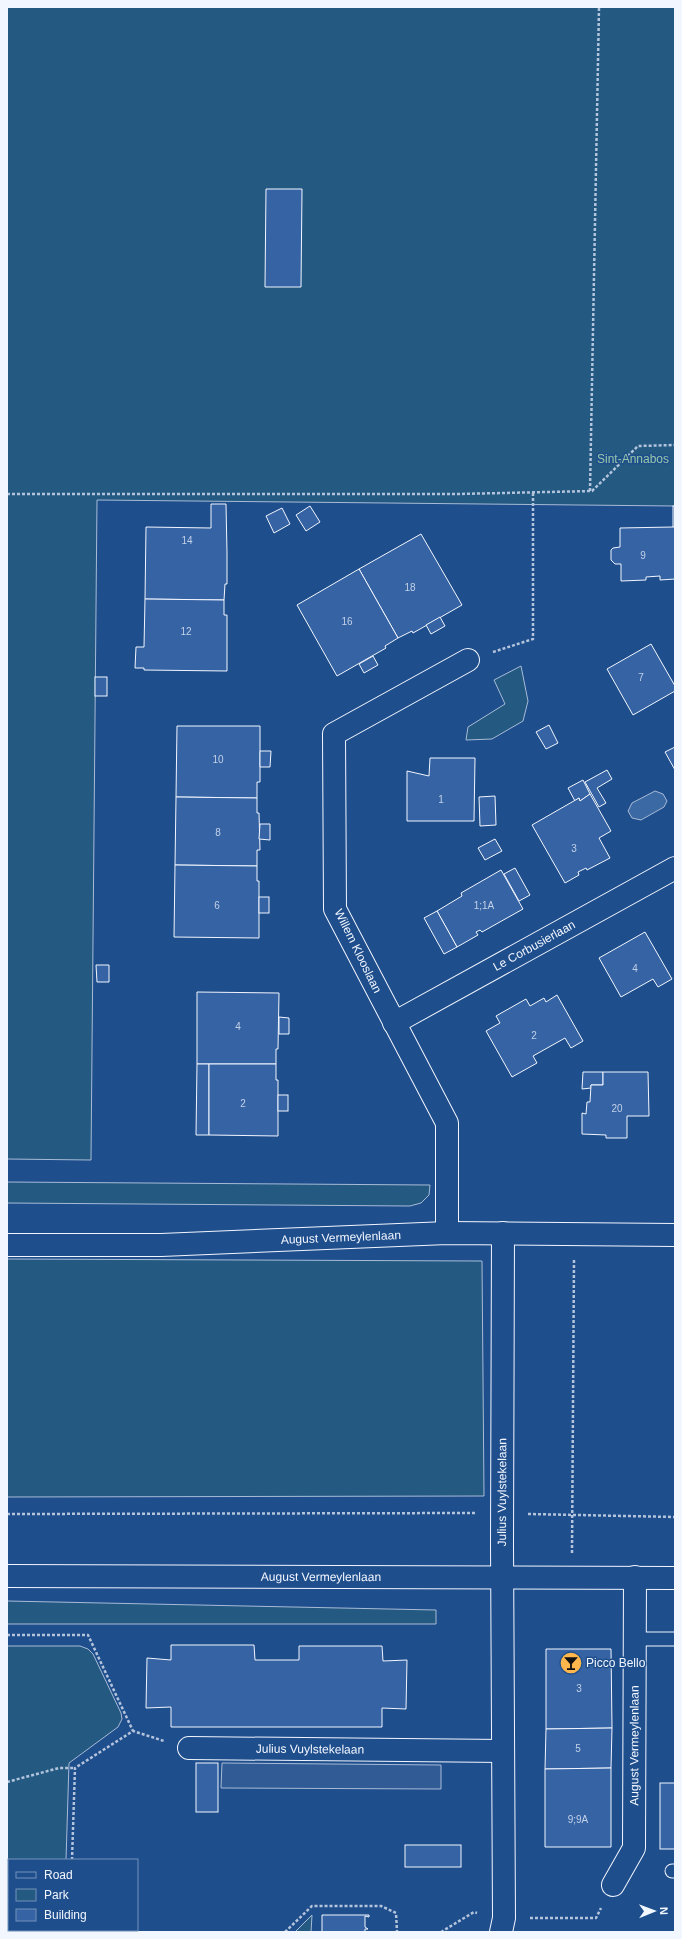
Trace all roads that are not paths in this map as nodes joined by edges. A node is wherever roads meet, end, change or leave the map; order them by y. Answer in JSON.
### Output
{"nodes":[{"id":1,"x":468,"y":660,"type":"road end"},
{"id":2,"x":675,"y":868,"type":"edge"},
{"id":3,"x":394,"y":1023,"type":"junction"},
{"id":4,"x":447,"y":1233,"type":"junction"},
{"id":5,"x":503,"y":1233,"type":"junction"},
{"id":6,"x":675,"y":1235,"type":"edge"},
{"id":7,"x":7,"y":1245,"type":"edge"},
{"id":8,"x":7,"y":1576,"type":"edge"},
{"id":9,"x":502,"y":1577,"type":"junction"},
{"id":10,"x":635,"y":1578,"type":"junction"},
{"id":11,"x":675,"y":1578,"type":"edge"},
{"id":12,"x":635,"y":1639,"type":"junction"},
{"id":13,"x":675,"y":1639,"type":"edge"},
{"id":14,"x":189,"y":1748,"type":"road end"},
{"id":15,"x":503,"y":1751,"type":"junction"},
{"id":16,"x":613,"y":1885,"type":"road end"},
{"id":17,"x":502,"y":1925,"type":"edge"}],
"edges":[{"from":1,"to":3,"type":"street","name":"Willem Klooslaan"},
{"from":2,"to":3,"type":"street","name":"Le Corbusierlaan"},
{"from":3,"to":4,"type":"street","name":"Willem Klooslaan"},
{"from":4,"to":5,"type":"street","name":"August Vermeylenlaan"},
{"from":4,"to":7,"type":"street","name":"August Vermeylenlaan"},
{"from":5,"to":6,"type":"street","name":"August Vermeylenlaan"},
{"from":5,"to":9,"type":"street","name":"Julius Vuylstekelaan"},
{"from":8,"to":9,"type":"street","name":"August Vermeylenlaan"},
{"from":9,"to":10,"type":"street","name":"August Vermeylenlaan"},
{"from":9,"to":15,"type":"street","name":"Julius Vuylstekelaan"},
{"from":10,"to":11,"type":"street","name":"August Vermeylenlaan"},
{"from":10,"to":12,"type":"street","name":"August Vermeylenlaan"},
{"from":12,"to":13,"type":"lane"},
{"from":12,"to":16,"type":"street","name":"August Vermeylenlaan"},
{"from":14,"to":15,"type":"street","name":"Julius Vuylstekelaan"},
{"from":15,"to":17,"type":"street","name":"Julius Vuylstekelaan"}]}
